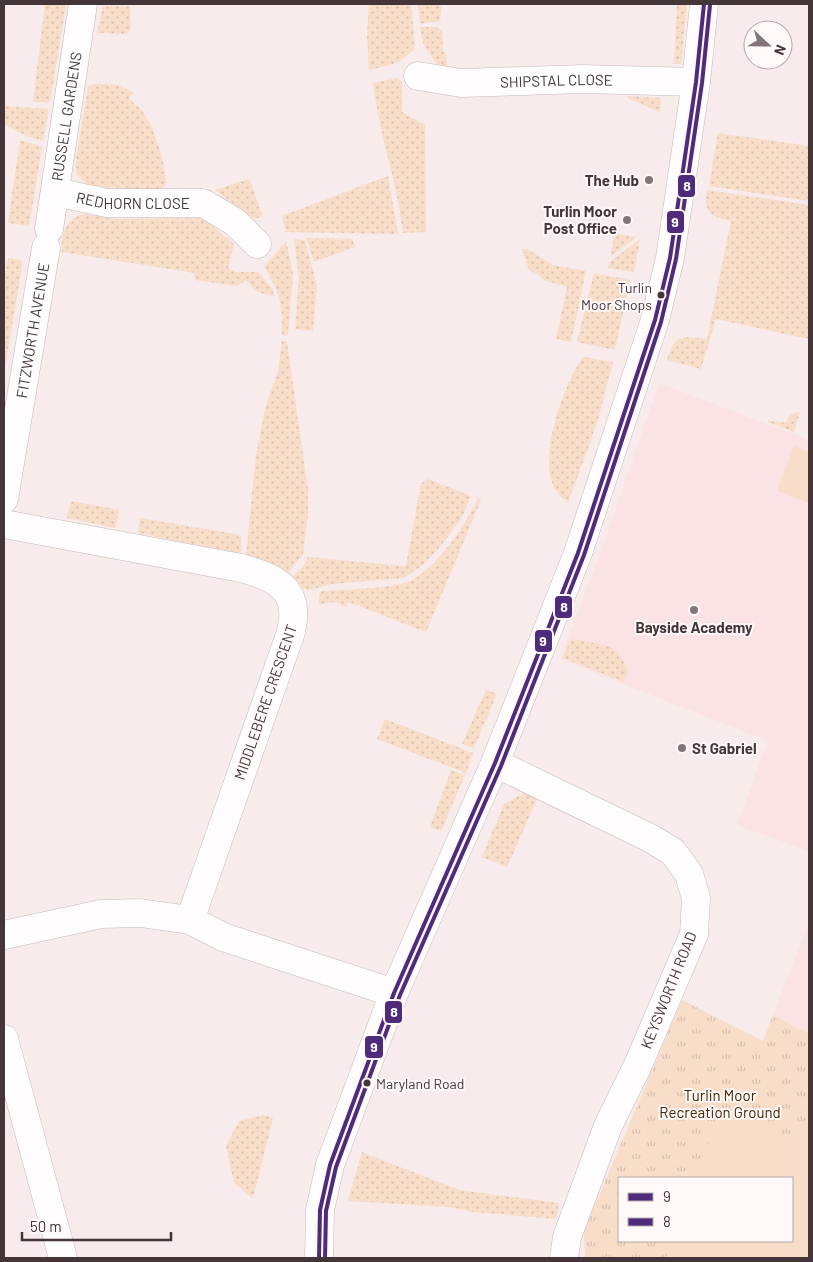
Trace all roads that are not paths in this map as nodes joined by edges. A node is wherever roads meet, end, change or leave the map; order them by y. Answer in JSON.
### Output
{"nodes":[{"id":1,"x":83,"y":4,"type":"edge"},
{"id":2,"x":704,"y":4,"type":"edge"},
{"id":3,"x":418,"y":76,"type":"dead end"},
{"id":4,"x":696,"y":82,"type":"junction"},
{"id":5,"x":55,"y":192,"type":"junction"},
{"id":6,"x":47,"y":238,"type":"joint"},
{"id":7,"x":257,"y":244,"type":"dead end"},
{"id":8,"x":4,"y":500,"type":"edge"},
{"id":9,"x":4,"y":524,"type":"edge"},
{"id":10,"x":495,"y":763,"type":"junction"},
{"id":11,"x":190,"y":920,"type":"junction"},
{"id":12,"x":4,"y":935,"type":"edge"},
{"id":13,"x":394,"y":993,"type":"junction"},
{"id":14,"x":4,"y":1039,"type":"edge"},
{"id":15,"x":63,"y":1258,"type":"edge"},
{"id":16,"x":319,"y":1258,"type":"edge"},
{"id":17,"x":564,"y":1258,"type":"edge"}],
"edges":[{"from":1,"to":5,"type":"street","name":"RUSSELL GARDENS"},
{"from":2,"to":4,"type":"street"},
{"from":3,"to":4,"type":"street","name":"SHIPSTAL CLOSE"},
{"from":4,"to":10,"type":"street"},
{"from":5,"to":6,"type":"street","name":"RUSSELL GARDENS"},
{"from":5,"to":7,"type":"street","name":"REDHORN CLOSE"},
{"from":6,"to":8,"type":"street","name":"FITZWORTH AVENUE"},
{"from":9,"to":11,"type":"street","name":"MIDDLEBERE CRESCENT"},
{"from":10,"to":13,"type":"street"},
{"from":10,"to":17,"type":"street","name":"KEYSWORTH ROAD"},
{"from":11,"to":12,"type":"street"},
{"from":11,"to":13,"type":"street"},
{"from":13,"to":16,"type":"street"},
{"from":14,"to":15,"type":"street"}]}
